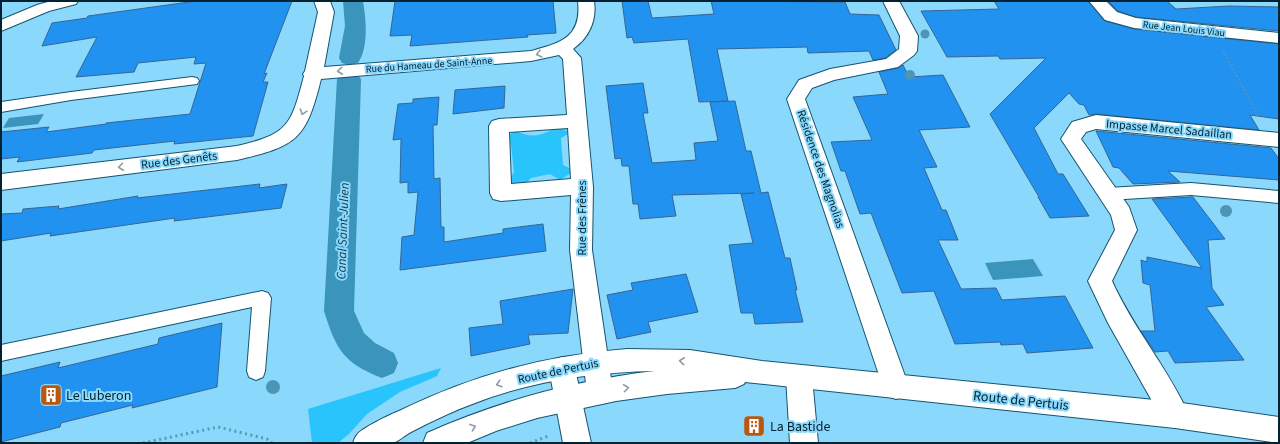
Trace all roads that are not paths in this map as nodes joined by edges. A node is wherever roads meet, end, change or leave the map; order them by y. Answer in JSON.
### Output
{"nodes":[{"id":1,"x":70,"y":1,"type":"edge"},
{"id":2,"x":322,"y":1,"type":"edge"},
{"id":3,"x":586,"y":1,"type":"edge"},
{"id":4,"x":891,"y":1,"type":"edge"},
{"id":5,"x":1097,"y":1,"type":"edge"},
{"id":6,"x":1,"y":26,"type":"edge"},
{"id":7,"x":1279,"y":38,"type":"edge"},
{"id":8,"x":562,"y":48,"type":"junction"},
{"id":9,"x":312,"y":74,"type":"junction"},
{"id":10,"x":192,"y":81,"type":"dead end"},
{"id":11,"x":1,"y":107,"type":"edge"},
{"id":12,"x":577,"y":121,"type":"junction"},
{"id":13,"x":1276,"y":139,"type":"edge"},
{"id":14,"x":1,"y":182,"type":"edge"},
{"id":15,"x":582,"y":187,"type":"junction"},
{"id":16,"x":1108,"y":194,"type":"junction"},
{"id":17,"x":1279,"y":198,"type":"edge"},
{"id":18,"x":1,"y":353,"type":"edge"},
{"id":19,"x":597,"y":362,"type":"junction"},
{"id":20,"x":562,"y":368,"type":"junction"},
{"id":21,"x":256,"y":371,"type":"dead end"},
{"id":22,"x":762,"y":373,"type":"junction"},
{"id":23,"x":799,"y":377,"type":"junction"},
{"id":24,"x":896,"y":387,"type":"junction"},
{"id":25,"x":600,"y":392,"type":"junction"},
{"id":26,"x":568,"y":399,"type":"junction"},
{"id":27,"x":1175,"y":415,"type":"junction"},
{"id":28,"x":1279,"y":430,"type":"edge"},
{"id":29,"x":367,"y":443,"type":"edge"},
{"id":30,"x":437,"y":443,"type":"edge"},
{"id":31,"x":577,"y":443,"type":"edge"},
{"id":32,"x":804,"y":443,"type":"edge"}],
"edges":[{"from":1,"to":6,"type":"street"},
{"from":2,"to":9,"type":"street"},
{"from":3,"to":8,"type":"street","name":"Rue du Hameau de Saint-Anne"},
{"from":4,"to":24,"type":"street","name":"Résidence des Magnolias"},
{"from":5,"to":7,"type":"street","name":"Rue Jean Louis Viau"},
{"from":8,"to":9,"type":"street","name":"Rue du Hameau de Saint-Anne","one_way":true},
{"from":8,"to":12,"type":"street","name":"Rue des Frênes"},
{"from":9,"to":14,"type":"street","name":"Rue des Genêts","one_way":true},
{"from":10,"to":11,"type":"lane"},
{"from":12,"to":15,"type":"street","name":"Rue des Frênes"},
{"from":12,"to":15,"type":"street"},
{"from":13,"to":16,"type":"street","name":"Impasse Marcel Sadaillan"},
{"from":15,"to":19,"type":"street","name":"Rue des Frênes"},
{"from":16,"to":17,"type":"lane"},
{"from":16,"to":27,"type":"street","name":"Impasse Marcel Sadaillan"},
{"from":18,"to":21,"type":"lane"},
{"from":19,"to":20,"type":"street","name":"Route de Pertuis"},
{"from":22,"to":19,"type":"street","name":"Route de Pertuis","one_way":true},
{"from":19,"to":25,"type":"street","name":"Rue des Frênes"},
{"from":20,"to":26,"type":"street"},
{"from":20,"to":29,"type":"street","name":"Route de Pertuis","one_way":true},
{"from":22,"to":23,"type":"street","name":"Route de Pertuis"},
{"from":25,"to":22,"type":"street","name":"Route de Pertuis","one_way":true},
{"from":23,"to":24,"type":"street","name":"Route de Pertuis"},
{"from":23,"to":32,"type":"street"},
{"from":24,"to":27,"type":"street","name":"Route de Pertuis"},
{"from":25,"to":26,"type":"street","name":"Route de Pertuis"},
{"from":30,"to":26,"type":"street","name":"Route de Pertuis","one_way":true},
{"from":26,"to":31,"type":"street"},
{"from":27,"to":28,"type":"street","name":"Route de Pertuis"}]}
